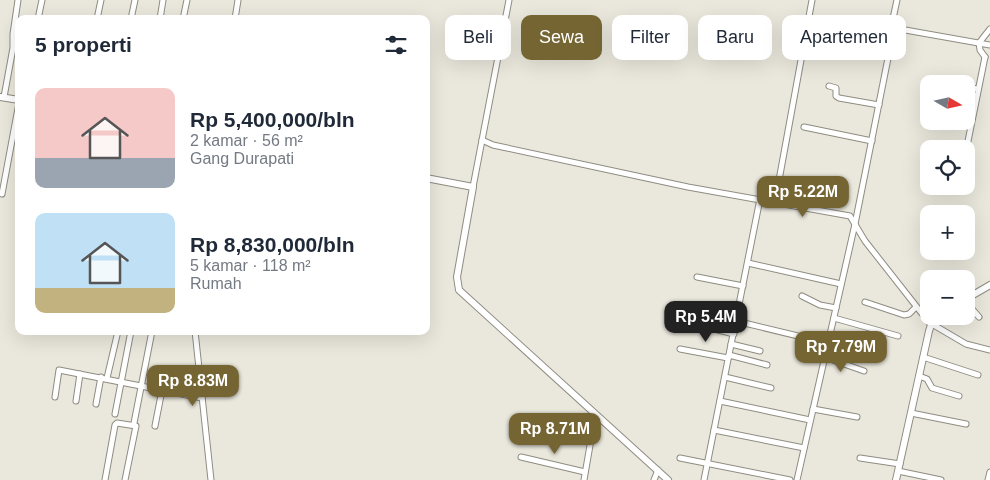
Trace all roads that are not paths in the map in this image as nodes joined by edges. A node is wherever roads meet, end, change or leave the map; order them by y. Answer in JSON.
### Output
{"nodes":[{"id":1,"x":18,"y":0,"type":"edge"},
{"id":2,"x":42,"y":0,"type":"edge"},
{"id":3,"x":101,"y":0,"type":"edge"},
{"id":4,"x":135,"y":0,"type":"edge"},
{"id":5,"x":163,"y":0,"type":"edge"},
{"id":6,"x":188,"y":0,"type":"edge"},
{"id":7,"x":238,"y":0,"type":"edge"},
{"id":8,"x":509,"y":0,"type":"edge"},
{"id":9,"x":812,"y":0,"type":"edge"},
{"id":10,"x":897,"y":0,"type":"edge"},
{"id":11,"x":16,"y":15,"type":"edge"},
{"id":12,"x":39,"y":15,"type":"edge"},
{"id":13,"x":98,"y":15,"type":"edge"},
{"id":14,"x":132,"y":15,"type":"edge"},
{"id":15,"x":161,"y":15,"type":"edge"},
{"id":16,"x":184,"y":15,"type":"edge"},
{"id":17,"x":236,"y":15,"type":"edge"},
{"id":18,"x":894,"y":15,"type":"edge"},
{"id":19,"x":15,"y":20,"type":"edge"},
{"id":20,"x":990,"y":29,"type":"edge"},
{"id":21,"x":906,"y":30,"type":"edge"},
{"id":22,"x":979,"y":43,"type":"junction"},
{"id":23,"x":990,"y":45,"type":"edge"},
{"id":24,"x":988,"y":55,"type":"edge"},
{"id":25,"x":888,"y":60,"type":"edge"},
{"id":26,"x":829,"y":86,"type":"dead end"},
{"id":27,"x":975,"y":88,"type":"edge"},
{"id":28,"x":978,"y":89,"type":"junction"},
{"id":29,"x":2,"y":97,"type":"edge"},
{"id":30,"x":15,"y":101,"type":"edge"},
{"id":31,"x":879,"y":105,"type":"junction"},
{"id":32,"x":15,"y":124,"type":"edge"},
{"id":33,"x":804,"y":126,"type":"dead end"},
{"id":34,"x":482,"y":140,"type":"junction"},
{"id":35,"x":968,"y":140,"type":"edge"},
{"id":36,"x":872,"y":141,"type":"junction"},
{"id":37,"x":430,"y":179,"type":"edge"},
{"id":38,"x":473,"y":187,"type":"junction"},
{"id":39,"x":2,"y":194,"type":"dead end"},
{"id":40,"x":760,"y":199,"type":"junction"},
{"id":41,"x":775,"y":202,"type":"junction"},
{"id":42,"x":854,"y":229,"type":"junction"},
{"id":43,"x":748,"y":263,"type":"junction"},
{"id":44,"x":697,"y":277,"type":"dead end"},
{"id":45,"x":841,"y":284,"type":"junction"},
{"id":46,"x":990,"y":285,"type":"edge"},
{"id":47,"x":743,"y":286,"type":"junction"},
{"id":48,"x":975,"y":295,"type":"edge"},
{"id":49,"x":802,"y":296,"type":"dead end"},
{"id":50,"x":865,"y":302,"type":"dead end"},
{"id":51,"x":836,"y":308,"type":"junction"},
{"id":52,"x":915,"y":308,"type":"junction"},
{"id":53,"x":975,"y":312,"type":"edge"},
{"id":54,"x":920,"y":313,"type":"edge"},
{"id":55,"x":979,"y":317,"type":"dead end"},
{"id":56,"x":834,"y":318,"type":"junction"},
{"id":57,"x":736,"y":321,"type":"junction"},
{"id":58,"x":695,"y":324,"type":"dead end"},
{"id":59,"x":931,"y":325,"type":"joint"},
{"id":60,"x":734,"y":334,"type":"junction"},
{"id":61,"x":117,"y":335,"type":"edge"},
{"id":62,"x":131,"y":335,"type":"edge"},
{"id":63,"x":151,"y":335,"type":"edge"},
{"id":64,"x":195,"y":335,"type":"edge"},
{"id":65,"x":898,"y":336,"type":"dead end"},
{"id":66,"x":827,"y":343,"type":"junction"},
{"id":67,"x":731,"y":344,"type":"junction"},
{"id":68,"x":680,"y":349,"type":"dead end"},
{"id":69,"x":990,"y":350,"type":"edge"},
{"id":70,"x":760,"y":351,"type":"dead end"},
{"id":71,"x":729,"y":357,"type":"junction"},
{"id":72,"x":824,"y":357,"type":"junction"},
{"id":73,"x":923,"y":357,"type":"junction"},
{"id":74,"x":767,"y":365,"type":"dead end"},
{"id":75,"x":864,"y":371,"type":"dead end"},
{"id":76,"x":80,"y":374,"type":"junction"},
{"id":77,"x":978,"y":375,"type":"dead end"},
{"id":78,"x":919,"y":376,"type":"junction"},
{"id":79,"x":101,"y":377,"type":"junction"},
{"id":80,"x":724,"y":377,"type":"junction"},
{"id":81,"x":107,"y":378,"type":"junction"},
{"id":82,"x":121,"y":381,"type":"junction"},
{"id":83,"x":141,"y":385,"type":"junction"},
{"id":84,"x":772,"y":388,"type":"dead end"},
{"id":85,"x":162,"y":390,"type":"junction"},
{"id":86,"x":959,"y":396,"type":"dead end"},
{"id":87,"x":55,"y":397,"type":"dead end"},
{"id":88,"x":202,"y":398,"type":"junction"},
{"id":89,"x":76,"y":401,"type":"dead end"},
{"id":90,"x":720,"y":401,"type":"junction"},
{"id":91,"x":96,"y":404,"type":"dead end"},
{"id":92,"x":812,"y":410,"type":"junction"},
{"id":93,"x":911,"y":413,"type":"junction"},
{"id":94,"x":115,"y":414,"type":"dead end"},
{"id":95,"x":857,"y":417,"type":"dead end"},
{"id":96,"x":599,"y":418,"type":"junction"},
{"id":97,"x":810,"y":420,"type":"junction"},
{"id":98,"x":134,"y":423,"type":"dead end"},
{"id":99,"x":966,"y":424,"type":"dead end"},
{"id":100,"x":155,"y":426,"type":"dead end"},
{"id":101,"x":714,"y":430,"type":"junction"},
{"id":102,"x":804,"y":448,"type":"junction"},
{"id":103,"x":521,"y":457,"type":"dead end"},
{"id":104,"x":680,"y":458,"type":"dead end"},
{"id":105,"x":860,"y":458,"type":"dead end"},
{"id":106,"x":707,"y":464,"type":"junction"},
{"id":107,"x":899,"y":468,"type":"junction"},
{"id":108,"x":658,"y":470,"type":"junction"},
{"id":109,"x":585,"y":472,"type":"junction"},
{"id":110,"x":990,"y":472,"type":"edge"},
{"id":111,"x":105,"y":480,"type":"edge"},
{"id":112,"x":126,"y":480,"type":"edge"},
{"id":113,"x":211,"y":480,"type":"edge"},
{"id":114,"x":584,"y":480,"type":"edge"},
{"id":115,"x":654,"y":480,"type":"edge"},
{"id":116,"x":668,"y":480,"type":"edge"},
{"id":117,"x":704,"y":480,"type":"edge"},
{"id":118,"x":790,"y":480,"type":"edge"},
{"id":119,"x":797,"y":480,"type":"edge"},
{"id":120,"x":896,"y":480,"type":"edge"},
{"id":121,"x":941,"y":480,"type":"edge"},
{"id":122,"x":988,"y":480,"type":"edge"}],
"edges":[{"from":1,"to":11,"type":"street"},
{"from":2,"to":12,"type":"street"},
{"from":3,"to":13,"type":"street"},
{"from":4,"to":14,"type":"street"},
{"from":5,"to":15,"type":"street"},
{"from":6,"to":16,"type":"street"},
{"from":7,"to":17,"type":"street"},
{"from":8,"to":34,"type":"street"},
{"from":9,"to":41,"type":"street"},
{"from":10,"to":18,"type":"street"},
{"from":19,"to":29,"type":"street"},
{"from":20,"to":22,"type":"street"},
{"from":21,"to":22,"type":"street"},
{"from":22,"to":23,"type":"street"},
{"from":22,"to":24,"type":"street"},
{"from":24,"to":28,"type":"street"},
{"from":25,"to":31,"type":"street"},
{"from":26,"to":31,"type":"street"},
{"from":27,"to":28,"type":"street"},
{"from":28,"to":35,"type":"street"},
{"from":29,"to":30,"type":"street"},
{"from":31,"to":36,"type":"street"},
{"from":32,"to":39,"type":"street"},
{"from":33,"to":36,"type":"street"},
{"from":34,"to":38,"type":"street"},
{"from":34,"to":40,"type":"street"},
{"from":36,"to":42,"type":"street"},
{"from":37,"to":38,"type":"street"},
{"from":38,"to":96,"type":"street"},
{"from":40,"to":41,"type":"street"},
{"from":40,"to":43,"type":"street"},
{"from":41,"to":42,"type":"street"},
{"from":42,"to":45,"type":"street"},
{"from":42,"to":52,"type":"street"},
{"from":43,"to":45,"type":"street"},
{"from":43,"to":47,"type":"street"},
{"from":44,"to":47,"type":"street"},
{"from":45,"to":51,"type":"street"},
{"from":46,"to":48,"type":"street"},
{"from":47,"to":57,"type":"street"},
{"from":49,"to":51,"type":"street"},
{"from":50,"to":52,"type":"street"},
{"from":51,"to":56,"type":"street"},
{"from":52,"to":54,"type":"street"},
{"from":53,"to":55,"type":"street"},
{"from":56,"to":65,"type":"street"},
{"from":56,"to":66,"type":"street"},
{"from":57,"to":60,"type":"street"},
{"from":57,"to":66,"type":"street"},
{"from":58,"to":60,"type":"street"},
{"from":59,"to":69,"type":"street"},
{"from":59,"to":73,"type":"street"},
{"from":60,"to":67,"type":"street"},
{"from":61,"to":81,"type":"street"},
{"from":62,"to":82,"type":"street"},
{"from":63,"to":83,"type":"street"},
{"from":64,"to":88,"type":"street"},
{"from":66,"to":72,"type":"street"},
{"from":67,"to":70,"type":"street"},
{"from":67,"to":71,"type":"street"},
{"from":68,"to":71,"type":"street"},
{"from":71,"to":74,"type":"street"},
{"from":71,"to":80,"type":"street"},
{"from":72,"to":75,"type":"street"},
{"from":72,"to":92,"type":"street"},
{"from":73,"to":77,"type":"street"},
{"from":73,"to":78,"type":"street"},
{"from":76,"to":79,"type":"street"},
{"from":76,"to":87,"type":"street"},
{"from":76,"to":89,"type":"street"},
{"from":78,"to":86,"type":"street"},
{"from":78,"to":93,"type":"street"},
{"from":79,"to":81,"type":"street"},
{"from":79,"to":91,"type":"street"},
{"from":80,"to":84,"type":"street"},
{"from":80,"to":90,"type":"street"},
{"from":81,"to":82,"type":"street"},
{"from":82,"to":83,"type":"street"},
{"from":82,"to":94,"type":"street"},
{"from":83,"to":85,"type":"street"},
{"from":83,"to":98,"type":"street"},
{"from":85,"to":88,"type":"street"},
{"from":85,"to":100,"type":"street"},
{"from":88,"to":113,"type":"street"},
{"from":90,"to":97,"type":"street"},
{"from":90,"to":101,"type":"street"},
{"from":92,"to":95,"type":"street"},
{"from":92,"to":97,"type":"street"},
{"from":93,"to":99,"type":"street"},
{"from":93,"to":107,"type":"street"},
{"from":96,"to":108,"type":"street"},
{"from":96,"to":109,"type":"street"},
{"from":97,"to":102,"type":"street"},
{"from":101,"to":102,"type":"street"},
{"from":101,"to":106,"type":"street"},
{"from":102,"to":119,"type":"street"},
{"from":103,"to":109,"type":"street"},
{"from":104,"to":106,"type":"street"},
{"from":105,"to":107,"type":"street"},
{"from":106,"to":117,"type":"street"},
{"from":106,"to":118,"type":"street"},
{"from":107,"to":120,"type":"street"},
{"from":107,"to":121,"type":"street"},
{"from":108,"to":115,"type":"street"},
{"from":108,"to":116,"type":"street"},
{"from":109,"to":114,"type":"street"},
{"from":110,"to":122,"type":"street"},
{"from":111,"to":112,"type":"street"}]}
